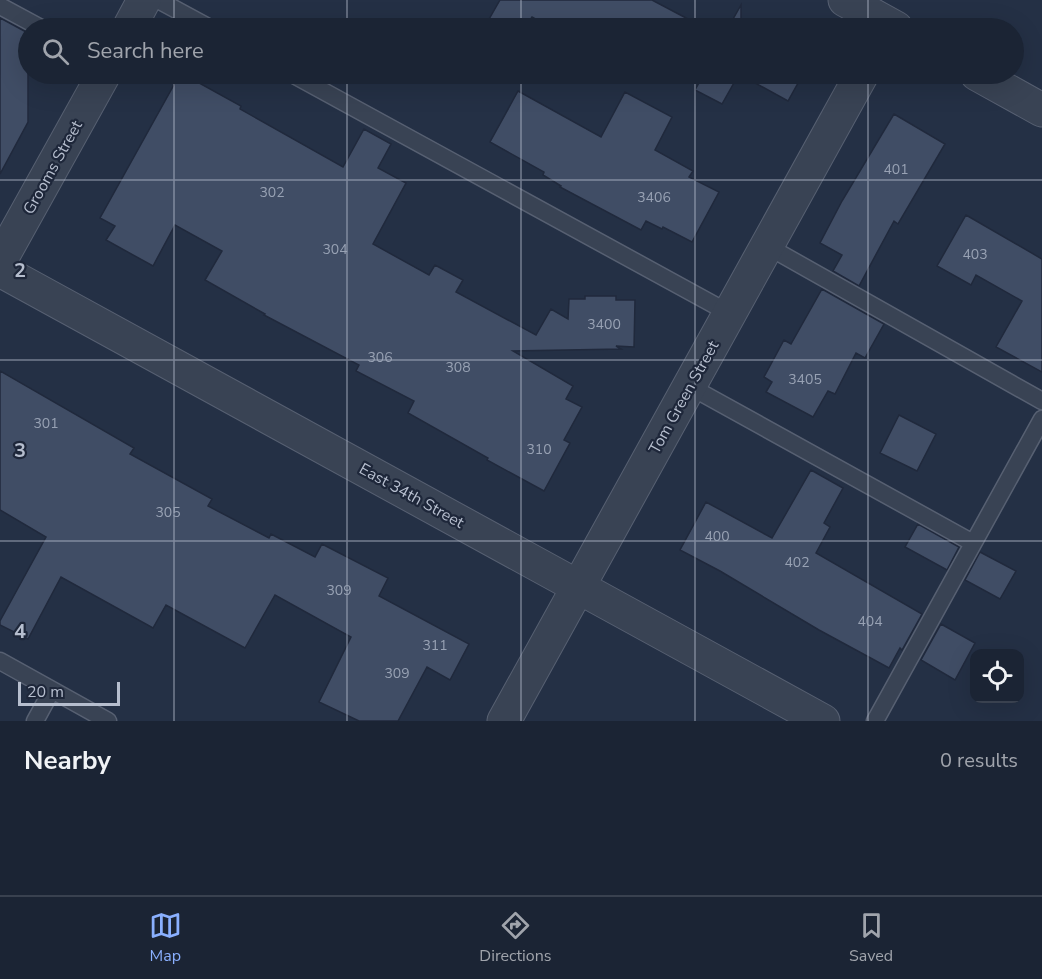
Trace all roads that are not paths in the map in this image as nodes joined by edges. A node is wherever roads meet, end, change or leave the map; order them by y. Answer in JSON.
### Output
{"nodes":[{"id":1,"x":144,"y":0,"type":"edge"},
{"id":2,"x":158,"y":0,"type":"edge"},
{"id":3,"x":844,"y":0,"type":"edge"},
{"id":4,"x":0,"y":6,"type":"edge"},
{"id":5,"x":22,"y":18,"type":"edge"},
{"id":6,"x":134,"y":18,"type":"edge"},
{"id":7,"x":191,"y":18,"type":"edge"},
{"id":8,"x":889,"y":18,"type":"edge"},
{"id":9,"x":98,"y":84,"type":"edge"},
{"id":10,"x":310,"y":84,"type":"edge"},
{"id":11,"x":856,"y":84,"type":"edge"},
{"id":12,"x":995,"y":84,"type":"edge"},
{"id":13,"x":1042,"y":110,"type":"edge"},
{"id":14,"x":767,"y":246,"type":"junction"},
{"id":15,"x":0,"y":261,"type":"edge"},
{"id":16,"x":0,"y":270,"type":"edge"},
{"id":17,"x":729,"y":313,"type":"junction"},
{"id":18,"x":689,"y":386,"type":"junction"},
{"id":19,"x":1042,"y":401,"type":"edge"},
{"id":20,"x":1042,"y":419,"type":"edge"},
{"id":21,"x":974,"y":543,"type":"junction"},
{"id":22,"x":578,"y":587,"type":"junction"},
{"id":23,"x":0,"y":661,"type":"edge"},
{"id":24,"x":52,"y":690,"type":"junction"},
{"id":25,"x":35,"y":721,"type":"edge"},
{"id":26,"x":108,"y":721,"type":"edge"},
{"id":27,"x":504,"y":721,"type":"edge"},
{"id":28,"x":823,"y":721,"type":"edge"},
{"id":29,"x":875,"y":721,"type":"edge"}],
"edges":[{"from":1,"to":6,"type":"street"},
{"from":2,"to":7,"type":"lane"},
{"from":3,"to":8,"type":"street"},
{"from":4,"to":5,"type":"lane"},
{"from":9,"to":15,"type":"street","name":"Grooms Street"},
{"from":10,"to":17,"type":"lane"},
{"from":11,"to":14,"type":"street","name":"Tom Green Street"},
{"from":12,"to":13,"type":"street"},
{"from":14,"to":17,"type":"street","name":"Tom Green Street"},
{"from":14,"to":19,"type":"lane"},
{"from":16,"to":22,"type":"street","name":"East 34th Street"},
{"from":17,"to":18,"type":"street","name":"Tom Green Street"},
{"from":18,"to":21,"type":"lane"},
{"from":18,"to":22,"type":"street","name":"Tom Green Street"},
{"from":20,"to":21,"type":"lane"},
{"from":21,"to":29,"type":"lane"},
{"from":22,"to":27,"type":"street","name":"Tom Green Street"},
{"from":22,"to":28,"type":"street","name":"East 34th Street"},
{"from":23,"to":24,"type":"lane"},
{"from":24,"to":25,"type":"lane"},
{"from":24,"to":26,"type":"lane"}]}
